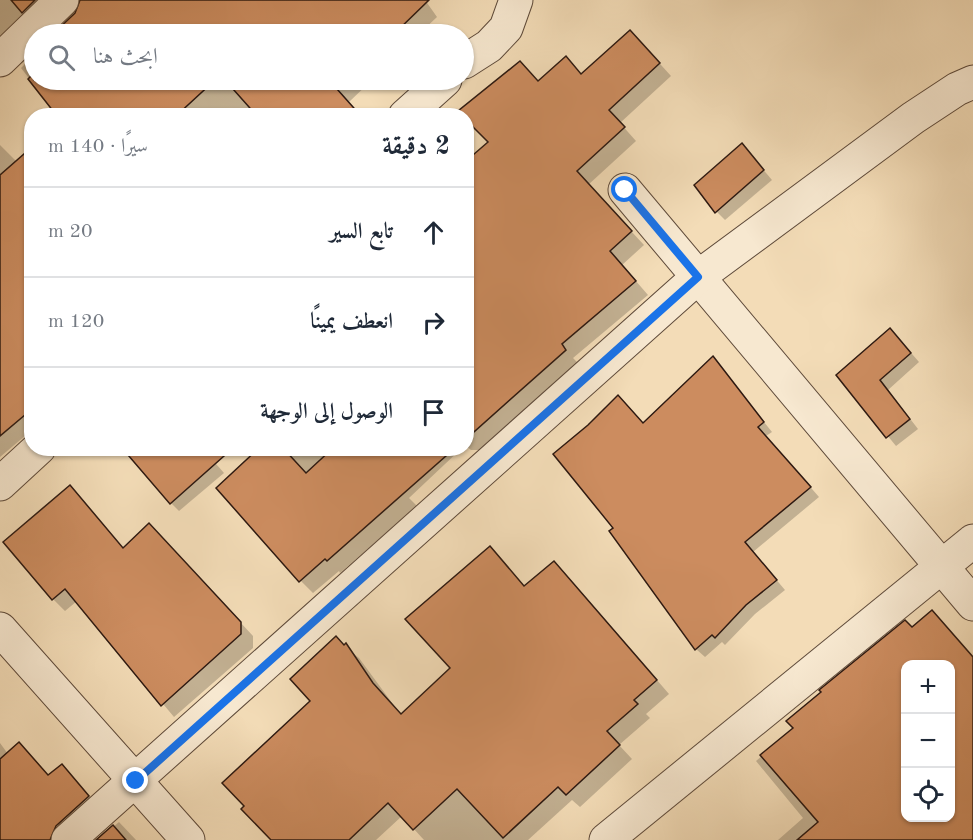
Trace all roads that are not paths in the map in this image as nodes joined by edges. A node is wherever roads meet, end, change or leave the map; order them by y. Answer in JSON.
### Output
{"nodes":[{"id":1,"x":62,"y":0,"type":"edge"},
{"id":2,"x":516,"y":0,"type":"edge"},
{"id":3,"x":37,"y":24,"type":"edge"},
{"id":4,"x":24,"y":37,"type":"edge"},
{"id":5,"x":474,"y":56,"type":"edge"},
{"id":6,"x":0,"y":60,"type":"edge"},
{"id":7,"x":973,"y":82,"type":"edge"},
{"id":8,"x":434,"y":90,"type":"edge"},
{"id":9,"x":414,"y":108,"type":"edge"},
{"id":10,"x":625,"y":190,"type":"dead end"},
{"id":11,"x":698,"y":277,"type":"junction"},
{"id":12,"x":30,"y":456,"type":"edge"},
{"id":13,"x":0,"y":484,"type":"edge"},
{"id":14,"x":973,"y":541,"type":"edge"},
{"id":15,"x":941,"y":567,"type":"junction"},
{"id":16,"x":973,"y":604,"type":"edge"},
{"id":17,"x":0,"y":629,"type":"edge"},
{"id":18,"x":136,"y":781,"type":"junction"},
{"id":19,"x":68,"y":840,"type":"edge"},
{"id":20,"x":188,"y":840,"type":"edge"},
{"id":21,"x":606,"y":840,"type":"edge"}],
"edges":[{"from":1,"to":3,"type":"street"},
{"from":2,"to":5,"type":"street"},
{"from":4,"to":6,"type":"street"},
{"from":7,"to":11,"type":"street"},
{"from":8,"to":9,"type":"street"},
{"from":10,"to":11,"type":"street"},
{"from":11,"to":15,"type":"street"},
{"from":11,"to":18,"type":"street"},
{"from":12,"to":13,"type":"street"},
{"from":14,"to":15,"type":"street"},
{"from":15,"to":16,"type":"street"},
{"from":15,"to":21,"type":"street"},
{"from":17,"to":18,"type":"street"},
{"from":18,"to":19,"type":"street"},
{"from":18,"to":20,"type":"street"}]}
